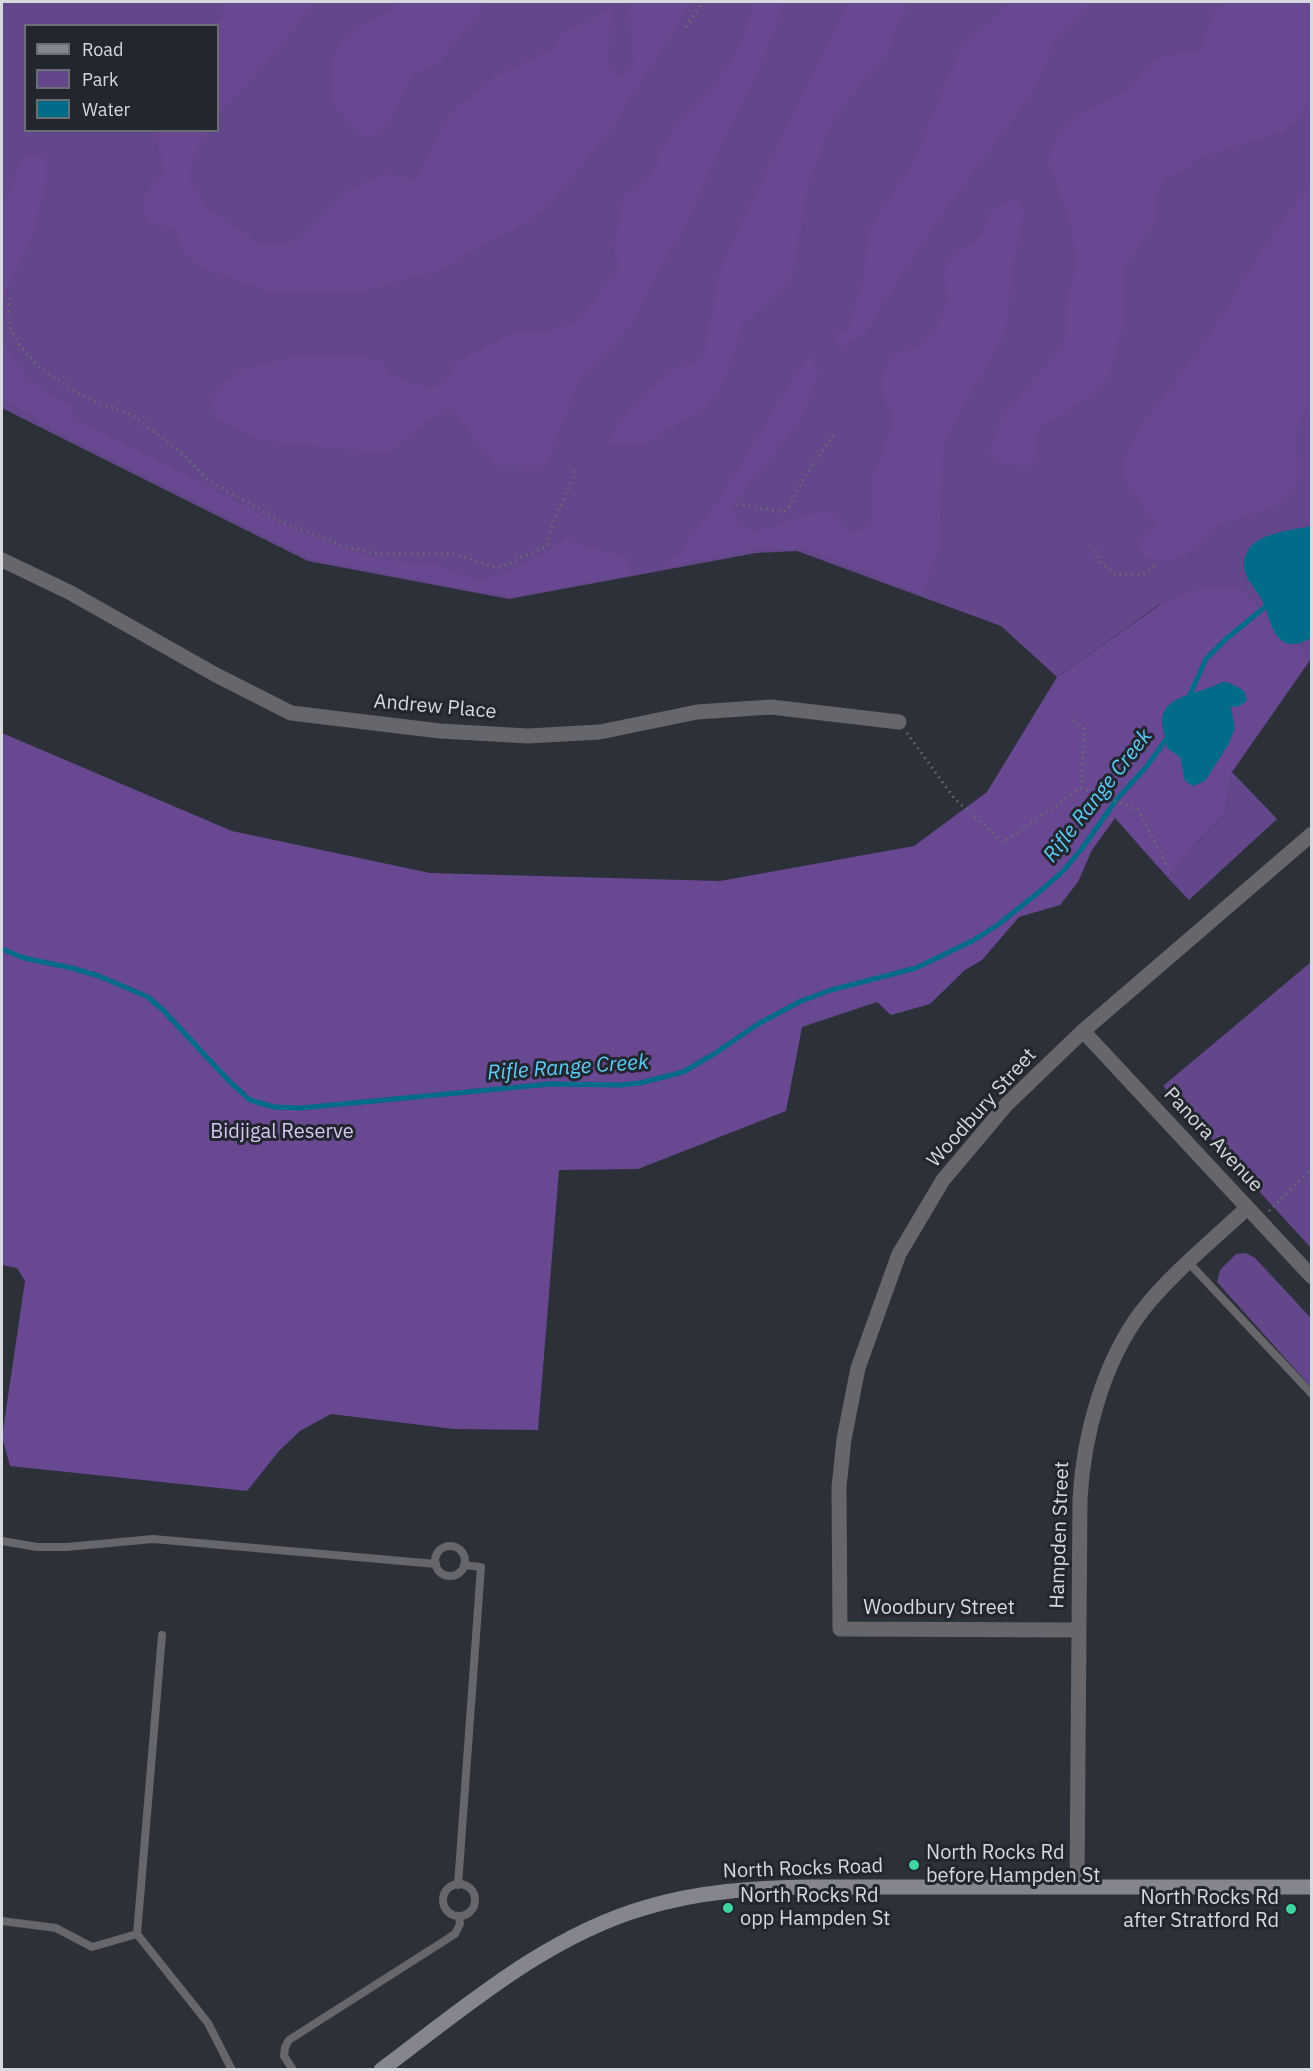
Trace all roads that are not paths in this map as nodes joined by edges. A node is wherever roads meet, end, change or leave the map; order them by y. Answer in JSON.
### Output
{"nodes":[{"id":1,"x":2,"y":560,"type":"edge"},
{"id":2,"x":899,"y":722,"type":"road end"},
{"id":3,"x":1311,"y":834,"type":"edge"},
{"id":4,"x":1083,"y":1031,"type":"junction"},
{"id":5,"x":1247,"y":1208,"type":"junction"},
{"id":6,"x":1189,"y":1263,"type":"junction"},
{"id":7,"x":1311,"y":1277,"type":"edge"},
{"id":8,"x":1311,"y":1394,"type":"edge"},
{"id":9,"x":2,"y":1540,"type":"edge"},
{"id":10,"x":436,"y":1564,"type":"junction"},
{"id":11,"x":464,"y":1565,"type":"junction"},
{"id":12,"x":1078,"y":1630,"type":"junction"},
{"id":13,"x":162,"y":1635,"type":"dead end"},
{"id":14,"x":458,"y":1885,"type":"junction"},
{"id":15,"x":1077,"y":1885,"type":"junction"},
{"id":16,"x":1311,"y":1887,"type":"edge"},
{"id":17,"x":459,"y":1916,"type":"junction"},
{"id":18,"x":2,"y":1921,"type":"edge"},
{"id":19,"x":137,"y":1934,"type":"junction"},
{"id":20,"x":232,"y":2070,"type":"edge"},
{"id":21,"x":293,"y":2070,"type":"edge"},
{"id":22,"x":381,"y":2070,"type":"edge"}],
"edges":[{"from":1,"to":2,"type":"street","name":"Andrew Place"},
{"from":3,"to":4,"type":"street","name":"Woodbury Street"},
{"from":4,"to":5,"type":"street","name":"Panora Avenue"},
{"from":4,"to":12,"type":"street","name":"Woodbury Street"},
{"from":5,"to":6,"type":"street","name":"Hampden Street"},
{"from":5,"to":7,"type":"street","name":"Panora Avenue"},
{"from":6,"to":8,"type":"lane"},
{"from":6,"to":12,"type":"street","name":"Hampden Street"},
{"from":9,"to":10,"type":"lane"},
{"from":10,"to":11,"type":"lane"},
{"from":10,"to":11,"type":"lane"},
{"from":11,"to":14,"type":"lane"},
{"from":12,"to":15,"type":"street","name":"Hampden Street"},
{"from":13,"to":19,"type":"lane"},
{"from":14,"to":17,"type":"lane"},
{"from":14,"to":17,"type":"lane"},
{"from":15,"to":16,"type":"main road","name":"North Rocks Road"},
{"from":15,"to":22,"type":"main road","name":"North Rocks Road"},
{"from":17,"to":21,"type":"lane"},
{"from":18,"to":19,"type":"lane"},
{"from":19,"to":20,"type":"lane"}]}
